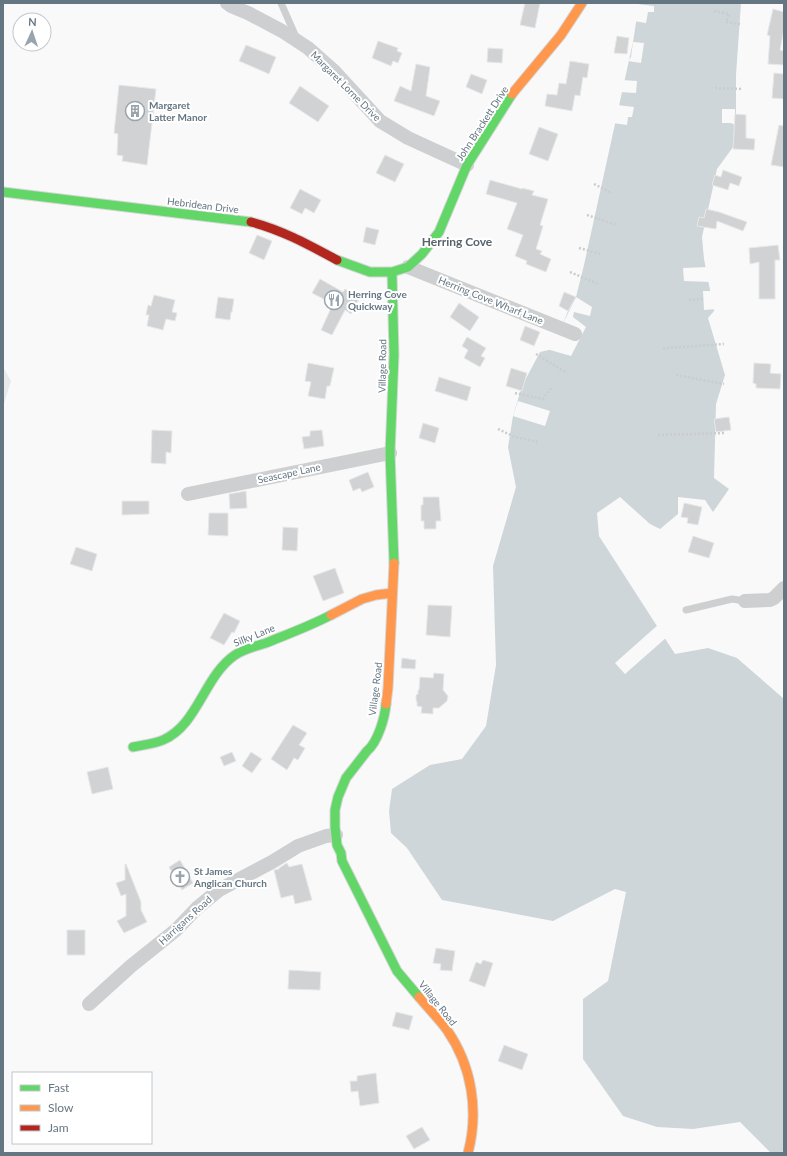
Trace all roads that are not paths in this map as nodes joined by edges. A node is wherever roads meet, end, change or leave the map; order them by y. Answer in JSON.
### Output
{"nodes":[{"id":1,"x":227,"y":3,"type":"edge"},
{"id":2,"x":281,"y":3,"type":"edge"},
{"id":3,"x":582,"y":3,"type":"edge"},
{"id":4,"x":243,"y":7,"type":"edge"},
{"id":5,"x":298,"y":41,"type":"junction"},
{"id":6,"x":467,"y":165,"type":"junction"},
{"id":7,"x":3,"y":192,"type":"edge"},
{"id":8,"x":408,"y":267,"type":"junction"},
{"id":9,"x":392,"y":272,"type":"junction"},
{"id":10,"x":575,"y":334,"type":"dead end"},
{"id":11,"x":390,"y":453,"type":"junction"},
{"id":12,"x":188,"y":494,"type":"dead end"},
{"id":13,"x":784,"y":588,"type":"edge"},
{"id":14,"x":392,"y":593,"type":"junction"},
{"id":15,"x":745,"y":601,"type":"joint"},
{"id":16,"x":686,"y":610,"type":"dead end"},
{"id":17,"x":133,"y":747,"type":"dead end"},
{"id":18,"x":336,"y":835,"type":"junction"},
{"id":19,"x":89,"y":1004,"type":"dead end"},
{"id":20,"x":468,"y":1153,"type":"edge"}],
"edges":[{"from":1,"to":4,"type":"street","name":"Margaret Lorne Drive"},
{"from":2,"to":5,"type":"lane"},
{"from":3,"to":6,"type":"street","name":"John Brackett Drive"},
{"from":4,"to":5,"type":"street","name":"Margaret Lorne Drive"},
{"from":5,"to":6,"type":"street","name":"Margaret Lorne Drive"},
{"from":6,"to":8,"type":"street","name":"John Brackett Drive"},
{"from":7,"to":9,"type":"street","name":"Hebridean Drive"},
{"from":8,"to":9,"type":"street","name":"John Brackett Drive"},
{"from":8,"to":10,"type":"street","name":"Herring Cove Wharf Lane"},
{"from":9,"to":11,"type":"street","name":"Village Road"},
{"from":11,"to":12,"type":"street","name":"Seascape Lane"},
{"from":11,"to":14,"type":"street","name":"Village Road"},
{"from":13,"to":15,"type":"street"},
{"from":14,"to":17,"type":"street","name":"Silky Lane"},
{"from":14,"to":18,"type":"street","name":"Village Road"},
{"from":15,"to":16,"type":"lane"},
{"from":18,"to":19,"type":"street","name":"Harrigans Road"},
{"from":18,"to":20,"type":"street","name":"Village Road"}]}
